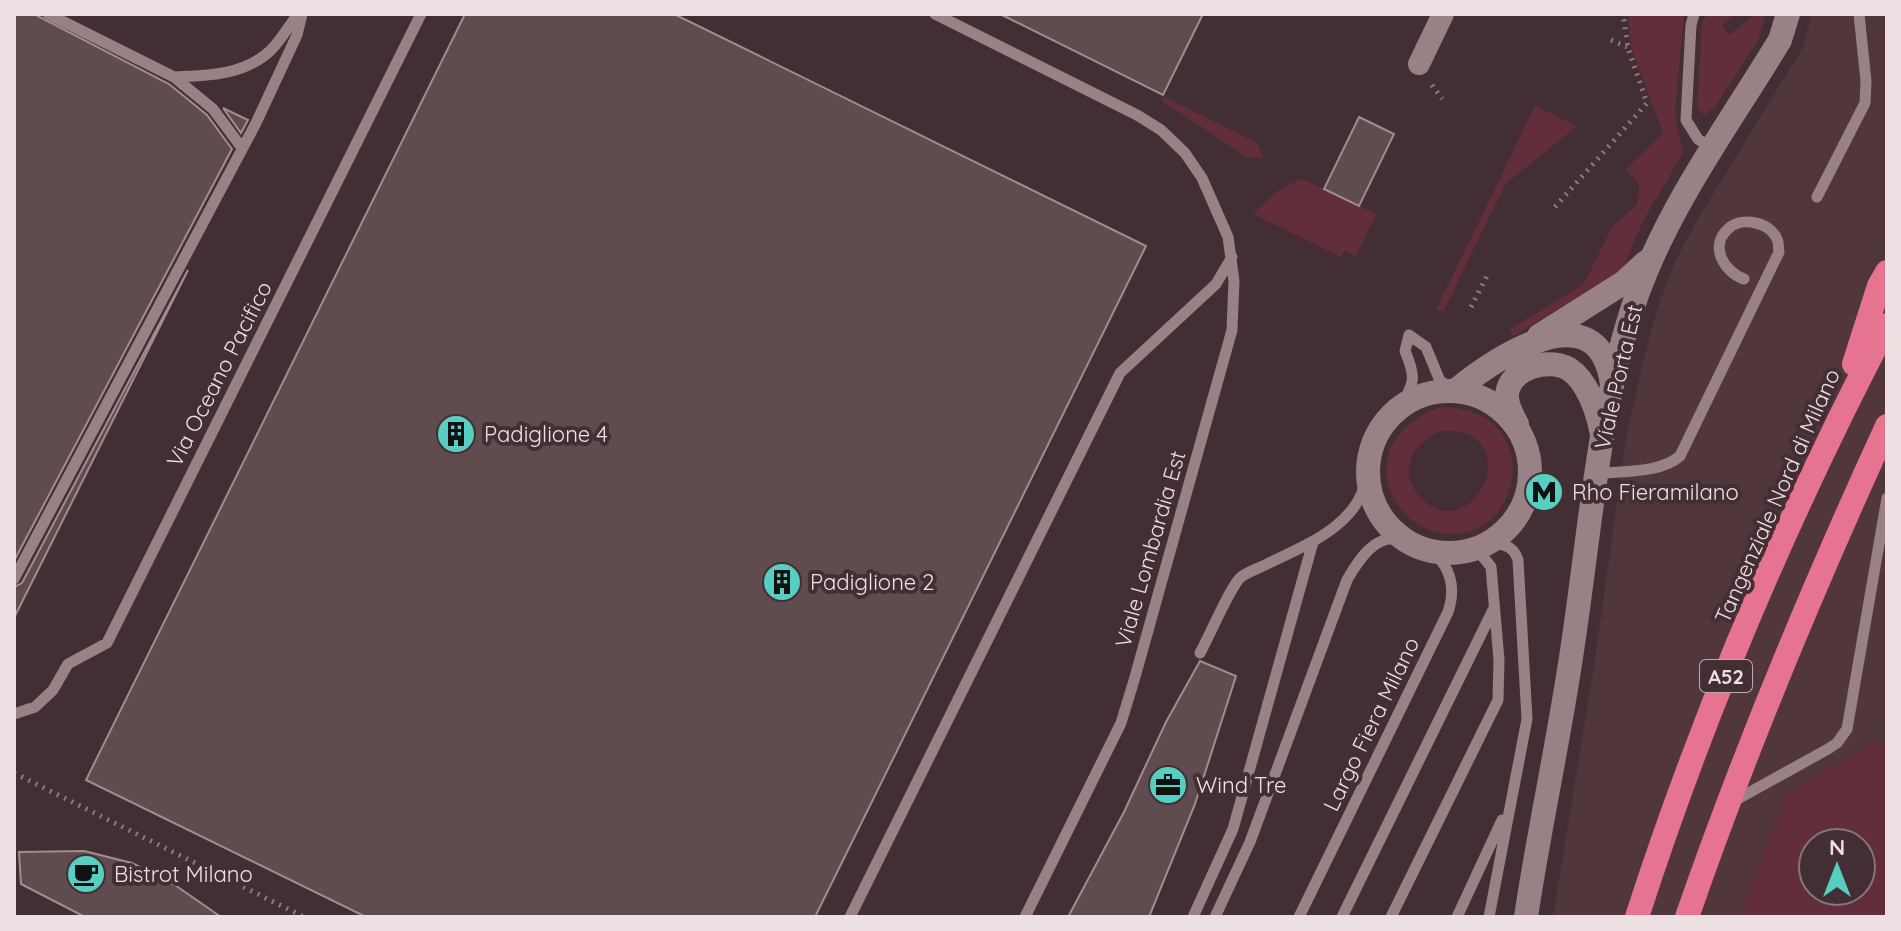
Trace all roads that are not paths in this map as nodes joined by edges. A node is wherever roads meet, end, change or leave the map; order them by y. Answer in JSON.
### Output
{"nodes":[{"id":1,"x":48,"y":14,"type":"edge"},
{"id":2,"x":300,"y":14,"type":"edge"},
{"id":3,"x":421,"y":14,"type":"edge"},
{"id":4,"x":935,"y":14,"type":"edge"},
{"id":5,"x":1443,"y":14,"type":"edge"},
{"id":6,"x":1694,"y":14,"type":"edge"},
{"id":7,"x":1788,"y":14,"type":"edge"},
{"id":8,"x":1859,"y":14,"type":"edge"},
{"id":9,"x":1419,"y":64,"type":"dead end"},
{"id":10,"x":174,"y":77,"type":"junction"},
{"id":11,"x":242,"y":148,"type":"junction"},
{"id":12,"x":1712,"y":150,"type":"junction"},
{"id":13,"x":1817,"y":197,"type":"dead end"},
{"id":14,"x":1659,"y":244,"type":"junction"},
{"id":15,"x":1232,"y":257,"type":"junction"},
{"id":16,"x":1887,"y":272,"type":"edge"},
{"id":17,"x":1744,"y":279,"type":"dead end"},
{"id":18,"x":1887,"y":325,"type":"edge"},
{"id":19,"x":1530,"y":342,"type":"junction"},
{"id":20,"x":1612,"y":384,"type":"junction"},
{"id":21,"x":1456,"y":390,"type":"junction"},
{"id":22,"x":1401,"y":406,"type":"junction"},
{"id":23,"x":1887,"y":426,"type":"edge"},
{"id":24,"x":1519,"y":430,"type":"junction"},
{"id":25,"x":1602,"y":436,"type":"junction"},
{"id":26,"x":1829,"y":441,"type":"junction"},
{"id":27,"x":1887,"y":453,"type":"edge"},
{"id":28,"x":1367,"y":471,"type":"junction"},
{"id":29,"x":1597,"y":474,"type":"junction"},
{"id":30,"x":1887,"y":498,"type":"edge"},
{"id":31,"x":1845,"y":517,"type":"junction"},
{"id":32,"x":1404,"y":540,"type":"junction"},
{"id":33,"x":1313,"y":542,"type":"junction"},
{"id":34,"x":1476,"y":548,"type":"junction"},
{"id":35,"x":1430,"y":551,"type":"junction"},
{"id":36,"x":14,"y":579,"type":"edge"},
{"id":37,"x":1494,"y":610,"type":"junction"},
{"id":38,"x":1200,"y":653,"type":"dead end"},
{"id":39,"x":15,"y":714,"type":"edge"},
{"id":40,"x":1509,"y":805,"type":"junction"},
{"id":41,"x":850,"y":917,"type":"edge"},
{"id":42,"x":1025,"y":917,"type":"edge"},
{"id":43,"x":1193,"y":917,"type":"edge"},
{"id":44,"x":1215,"y":917,"type":"edge"},
{"id":45,"x":1299,"y":917,"type":"edge"},
{"id":46,"x":1342,"y":917,"type":"edge"},
{"id":47,"x":1391,"y":917,"type":"edge"},
{"id":48,"x":1457,"y":917,"type":"edge"},
{"id":49,"x":1489,"y":917,"type":"edge"},
{"id":50,"x":1526,"y":917,"type":"edge"},
{"id":51,"x":1637,"y":917,"type":"edge"},
{"id":52,"x":1687,"y":917,"type":"edge"},
{"id":53,"x":1694,"y":917,"type":"edge"}],
"edges":[{"from":1,"to":10,"type":"lane"},
{"from":2,"to":10,"type":"lane"},
{"from":2,"to":11,"type":"lane"},
{"from":3,"to":39,"type":"lane","name":"Via Oceano Pacifico"},
{"from":4,"to":15,"type":"lane","name":"Viale Lombardia Est"},
{"from":5,"to":9,"type":"street"},
{"from":6,"to":12,"type":"lane"},
{"from":7,"to":12,"type":"street","name":"Viale Porta Est"},
{"from":8,"to":13,"type":"lane"},
{"from":10,"to":11,"type":"lane"},
{"from":11,"to":36,"type":"lane"},
{"from":12,"to":14,"type":"street","name":"Viale Porta Est"},
{"from":14,"to":19,"type":"street"},
{"from":14,"to":20,"type":"street","name":"Viale Porta Est"},
{"from":15,"to":41,"type":"lane"},
{"from":15,"to":42,"type":"lane","name":"Viale Lombardia Est"},
{"from":16,"to":26,"type":"highway"},
{"from":17,"to":29,"type":"lane"},
{"from":18,"to":26,"type":"highway","name":"Tangenziale Nord di Milano","number":"A52"},
{"from":19,"to":20,"type":"street"},
{"from":19,"to":21,"type":"street"},
{"from":20,"to":25,"type":"street","name":"Viale Porta Est"},
{"from":21,"to":22,"type":"street"},
{"from":21,"to":22,"type":"lane"},
{"from":21,"to":24,"type":"street"},
{"from":22,"to":28,"type":"street"},
{"from":23,"to":31,"type":"highway","number":"A52"},
{"from":24,"to":25,"type":"street"},
{"from":24,"to":34,"type":"street"},
{"from":25,"to":29,"type":"street","name":"Viale Porta Est"},
{"from":26,"to":51,"type":"highway","name":"Tangenziale Nord di Milano","number":"A52"},
{"from":27,"to":31,"type":"highway"},
{"from":28,"to":32,"type":"street"},
{"from":28,"to":33,"type":"lane"},
{"from":29,"to":50,"type":"street","name":"Viale Porta Est"},
{"from":30,"to":53,"type":"lane"},
{"from":31,"to":52,"type":"highway","number":"A52"},
{"from":32,"to":35,"type":"street"},
{"from":32,"to":44,"type":"lane"},
{"from":33,"to":38,"type":"lane"},
{"from":33,"to":43,"type":"lane"},
{"from":34,"to":35,"type":"street"},
{"from":34,"to":37,"type":"lane"},
{"from":34,"to":40,"type":"lane"},
{"from":35,"to":45,"type":"lane","name":"Largo Fiera Milano"},
{"from":37,"to":46,"type":"lane"},
{"from":37,"to":47,"type":"lane"},
{"from":40,"to":48,"type":"lane"},
{"from":40,"to":49,"type":"lane"}]}
